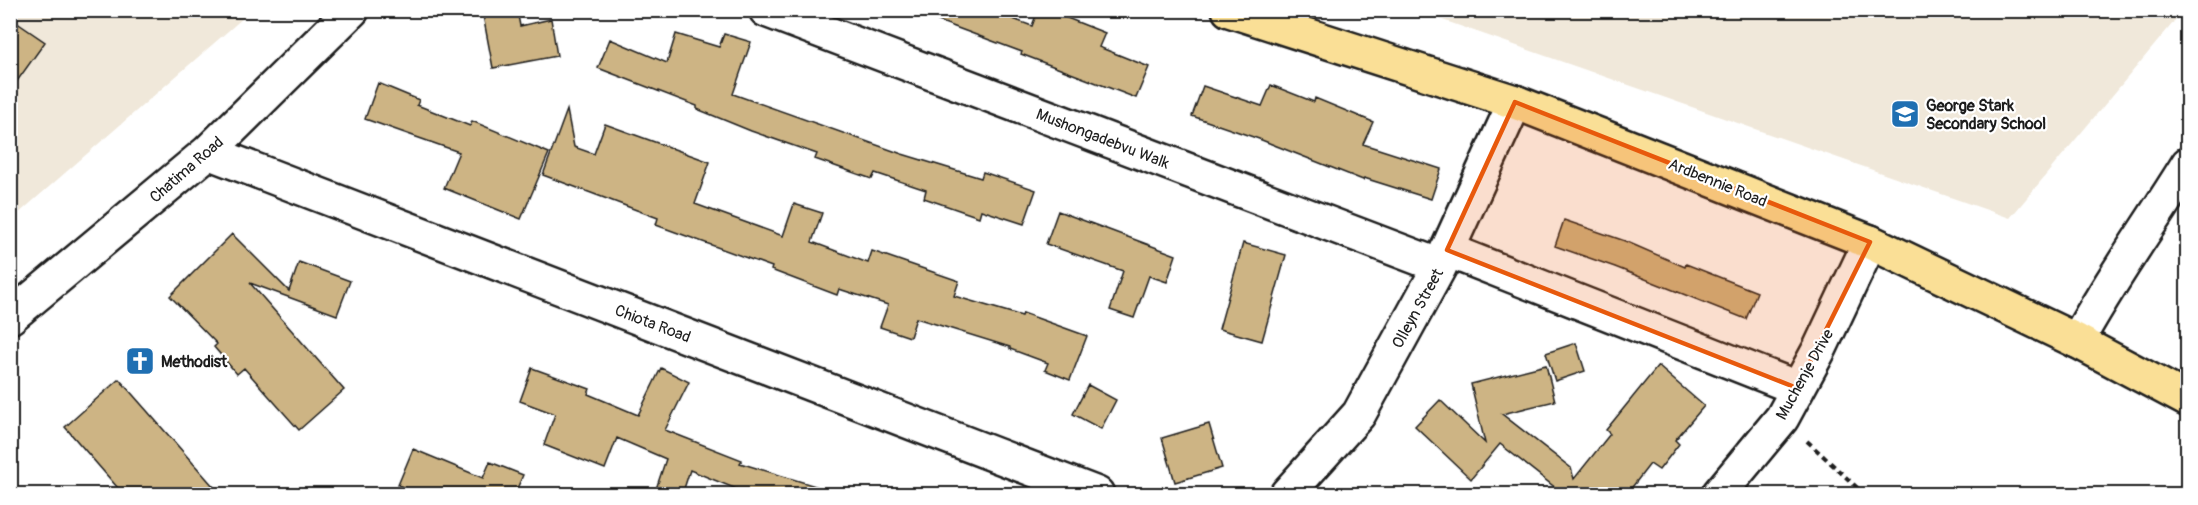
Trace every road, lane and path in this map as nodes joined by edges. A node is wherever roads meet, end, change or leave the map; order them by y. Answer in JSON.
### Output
{"nodes":[{"id":1,"x":352,"y":10,"type":"edge"},
{"id":2,"x":766,"y":10,"type":"edge"},
{"id":3,"x":1229,"y":10,"type":"edge"},
{"id":4,"x":1515,"y":102,"type":"junction"},
{"id":5,"x":208,"y":152,"type":"junction"},
{"id":6,"x":2187,"y":164,"type":"edge"},
{"id":7,"x":1870,"y":242,"type":"junction"},
{"id":8,"x":1444,"y":258,"type":"junction"},
{"id":9,"x":10,"y":317,"type":"edge"},
{"id":10,"x":2077,"y":341,"type":"junction"},
{"id":11,"x":1797,"y":388,"type":"junction"},
{"id":12,"x":2187,"y":400,"type":"edge"},
{"id":13,"x":1782,"y":418,"type":"junction"},
{"id":14,"x":1097,"y":495,"type":"edge"},
{"id":15,"x":1287,"y":495,"type":"edge"},
{"id":16,"x":1719,"y":495,"type":"edge"},
{"id":17,"x":1864,"y":495,"type":"edge"}],
"edges":[{"from":1,"to":5,"type":"street","name":"Chatima Road"},
{"from":2,"to":8,"type":"street","name":"Mushongadebvu Walk"},
{"from":3,"to":4,"type":"main road","name":"Ardbennie Road"},
{"from":4,"to":7,"type":"main road","name":"Ardbennie Road"},
{"from":4,"to":8,"type":"street","name":"Olleyn Street"},
{"from":5,"to":9,"type":"street","name":"Chatima Road"},
{"from":5,"to":14,"type":"street","name":"Chiota Road"},
{"from":6,"to":10,"type":"street"},
{"from":7,"to":10,"type":"main road","name":"Ardbennie Road"},
{"from":7,"to":11,"type":"street","name":"Muchenje Drive"},
{"from":8,"to":11,"type":"street","name":"Mushongadebvu Walk"},
{"from":8,"to":15,"type":"street","name":"Olleyn Street"},
{"from":10,"to":12,"type":"main road","name":"Ardbennie Road"},
{"from":11,"to":13,"type":"street","name":"Muchenje Drive"},
{"from":13,"to":16,"type":"street","name":"Muchenje Drive"},
{"from":13,"to":17,"type":"path"}]}
